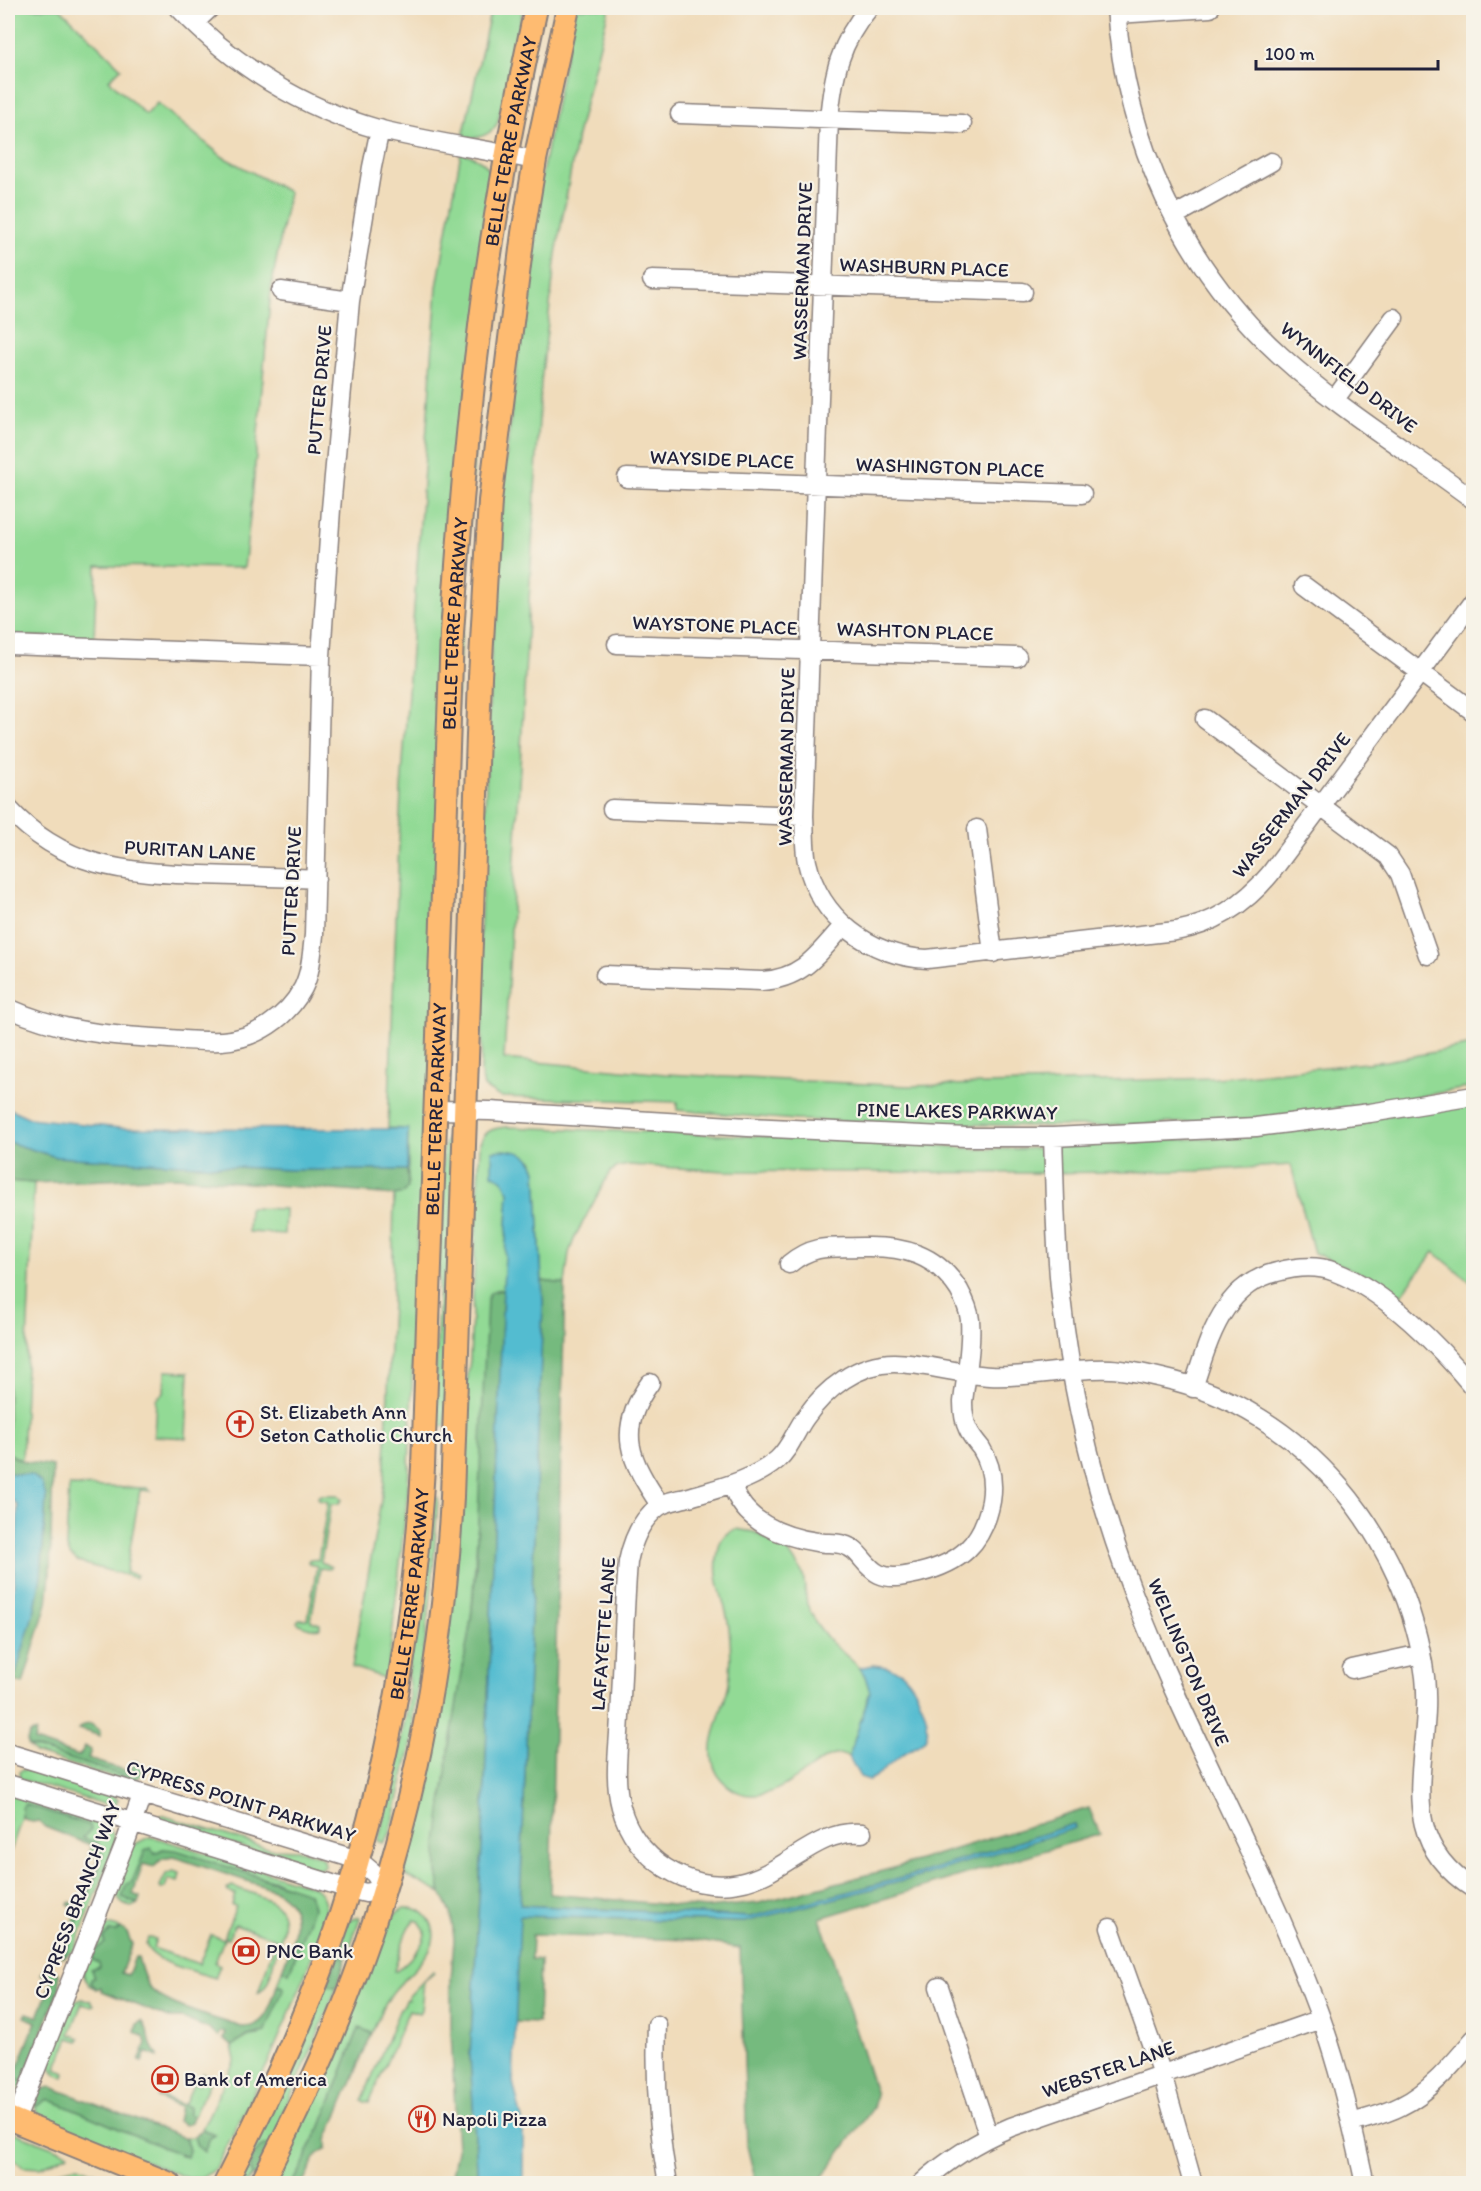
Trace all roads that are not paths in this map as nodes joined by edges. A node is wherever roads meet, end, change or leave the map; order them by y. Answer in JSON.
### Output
{"nodes":[{"id":1,"x":179,"y":8,"type":"edge"},
{"id":2,"x":210,"y":8,"type":"edge"},
{"id":3,"x":536,"y":8,"type":"edge"},
{"id":4,"x":568,"y":8,"type":"edge"},
{"id":5,"x":868,"y":8,"type":"edge"},
{"id":6,"x":1210,"y":8,"type":"edge"},
{"id":7,"x":1117,"y":11,"type":"edge"},
{"id":8,"x":194,"y":23,"type":"junction"},
{"id":9,"x":680,"y":114,"type":"dead end"},
{"id":10,"x":830,"y":119,"type":"junction"},
{"id":11,"x":962,"y":124,"type":"dead end"},
{"id":12,"x":380,"y":129,"type":"junction"},
{"id":13,"x":506,"y":154,"type":"junction"},
{"id":14,"x":535,"y":160,"type":"junction"},
{"id":15,"x":1271,"y":162,"type":"dead end"},
{"id":16,"x":1173,"y":216,"type":"junction"},
{"id":17,"x":652,"y":280,"type":"dead end"},
{"id":18,"x":824,"y":286,"type":"junction"},
{"id":19,"x":281,"y":291,"type":"dead end"},
{"id":20,"x":1023,"y":292,"type":"dead end"},
{"id":21,"x":350,"y":301,"type":"junction"},
{"id":22,"x":1394,"y":318,"type":"dead end"},
{"id":23,"x":1335,"y":399,"type":"junction"},
{"id":24,"x":627,"y":478,"type":"dead end"},
{"id":25,"x":816,"y":485,"type":"junction"},
{"id":26,"x":1082,"y":494,"type":"dead end"},
{"id":27,"x":1472,"y":495,"type":"edge"},
{"id":28,"x":1304,"y":586,"type":"dead end"},
{"id":29,"x":1473,"y":600,"type":"edge"},
{"id":30,"x":617,"y":644,"type":"dead end"},
{"id":31,"x":8,"y":645,"type":"edge"},
{"id":32,"x":810,"y":651,"type":"junction"},
{"id":33,"x":321,"y":656,"type":"junction"},
{"id":34,"x":1017,"y":657,"type":"dead end"},
{"id":35,"x":1420,"y":672,"type":"junction"},
{"id":36,"x":1473,"y":712,"type":"edge"},
{"id":37,"x":1205,"y":719,"type":"dead end"},
{"id":38,"x":1321,"y":805,"type":"junction"},
{"id":39,"x":8,"y":808,"type":"edge"},
{"id":40,"x":612,"y":809,"type":"dead end"},
{"id":41,"x":804,"y":816,"type":"junction"},
{"id":42,"x":976,"y":829,"type":"dead end"},
{"id":43,"x":316,"y":879,"type":"junction"},
{"id":44,"x":844,"y":926,"type":"junction"},
{"id":45,"x":993,"y":953,"type":"junction"},
{"id":46,"x":1428,"y":955,"type":"dead end"},
{"id":47,"x":605,"y":975,"type":"dead end"},
{"id":48,"x":8,"y":1008,"type":"edge"},
{"id":49,"x":1473,"y":1096,"type":"edge"},
{"id":50,"x":437,"y":1110,"type":"junction"},
{"id":51,"x":465,"y":1110,"type":"junction"},
{"id":52,"x":1053,"y":1137,"type":"junction"},
{"id":53,"x":789,"y":1264,"type":"dead end"},
{"id":54,"x":1072,"y":1372,"type":"junction"},
{"id":55,"x":966,"y":1374,"type":"junction"},
{"id":56,"x":650,"y":1383,"type":"dead end"},
{"id":57,"x":1193,"y":1388,"type":"junction"},
{"id":58,"x":1473,"y":1388,"type":"edge"},
{"id":59,"x":732,"y":1484,"type":"junction"},
{"id":60,"x":660,"y":1505,"type":"junction"},
{"id":61,"x":1420,"y":1654,"type":"junction"},
{"id":62,"x":1352,"y":1669,"type":"dead end"},
{"id":63,"x":8,"y":1753,"type":"edge"},
{"id":64,"x":8,"y":1784,"type":"edge"},
{"id":65,"x":142,"y":1795,"type":"junction"},
{"id":66,"x":133,"y":1822,"type":"junction"},
{"id":67,"x":862,"y":1833,"type":"dead end"},
{"id":68,"x":358,"y":1860,"type":"junction"},
{"id":69,"x":350,"y":1889,"type":"junction"},
{"id":70,"x":384,"y":1889,"type":"junction"},
{"id":71,"x":1473,"y":1889,"type":"edge"},
{"id":72,"x":1110,"y":1928,"type":"dead end"},
{"id":73,"x":939,"y":1988,"type":"dead end"},
{"id":74,"x":1321,"y":2019,"type":"junction"},
{"id":75,"x":657,"y":2025,"type":"dead end"},
{"id":76,"x":1473,"y":2039,"type":"edge"},
{"id":77,"x":1162,"y":2074,"type":"junction"},
{"id":78,"x":11,"y":2120,"type":"edge"},
{"id":79,"x":1352,"y":2123,"type":"junction"},
{"id":80,"x":989,"y":2137,"type":"junction"},
{"id":81,"x":170,"y":2184,"type":"edge"},
{"id":82,"x":225,"y":2184,"type":"edge"},
{"id":83,"x":261,"y":2184,"type":"edge"},
{"id":84,"x":668,"y":2184,"type":"edge"},
{"id":85,"x":921,"y":2184,"type":"edge"},
{"id":86,"x":1193,"y":2184,"type":"edge"},
{"id":87,"x":1365,"y":2184,"type":"edge"}],
"edges":[{"from":1,"to":8,"type":"street"},
{"from":2,"to":8,"type":"street"},
{"from":3,"to":13,"type":"main road","name":"BELLE TERRE PARKWAY"},
{"from":4,"to":14,"type":"main road","name":"BELLE TERRE PARKWAY"},
{"from":5,"to":10,"type":"street","name":"WASSERMAN DRIVE"},
{"from":6,"to":7,"type":"street"},
{"from":7,"to":16,"type":"street","name":"WYNNFIELD DRIVE"},
{"from":8,"to":12,"type":"street"},
{"from":9,"to":10,"type":"street"},
{"from":10,"to":11,"type":"street"},
{"from":10,"to":18,"type":"street","name":"WASSERMAN DRIVE"},
{"from":12,"to":13,"type":"street"},
{"from":12,"to":21,"type":"street","name":"PUTTER DRIVE"},
{"from":13,"to":14,"type":"street"},
{"from":13,"to":50,"type":"main road","name":"BELLE TERRE PARKWAY"},
{"from":14,"to":51,"type":"main road","name":"BELLE TERRE PARKWAY"},
{"from":15,"to":16,"type":"street"},
{"from":16,"to":23,"type":"street","name":"WYNNFIELD DRIVE"},
{"from":17,"to":18,"type":"street","name":"WASHBURN PLACE"},
{"from":18,"to":20,"type":"street","name":"WASHBURN PLACE"},
{"from":18,"to":25,"type":"street","name":"WASSERMAN DRIVE"},
{"from":19,"to":21,"type":"street"},
{"from":21,"to":33,"type":"street","name":"PUTTER DRIVE"},
{"from":22,"to":23,"type":"street"},
{"from":23,"to":27,"type":"street","name":"WYNNFIELD DRIVE"},
{"from":24,"to":25,"type":"street","name":"WAYSIDE PLACE"},
{"from":25,"to":26,"type":"street","name":"WASHINGTON PLACE"},
{"from":25,"to":32,"type":"street","name":"WASSERMAN DRIVE"},
{"from":28,"to":35,"type":"street"},
{"from":29,"to":35,"type":"street","name":"WASSERMAN DRIVE"},
{"from":30,"to":32,"type":"street","name":"WAYSTONE PLACE"},
{"from":31,"to":33,"type":"street"},
{"from":32,"to":34,"type":"street","name":"WASHTON PLACE"},
{"from":32,"to":41,"type":"street","name":"WASSERMAN DRIVE"},
{"from":33,"to":43,"type":"street","name":"PUTTER DRIVE"},
{"from":35,"to":36,"type":"street"},
{"from":35,"to":38,"type":"street","name":"WASSERMAN DRIVE"},
{"from":37,"to":38,"type":"street"},
{"from":38,"to":45,"type":"street","name":"WASSERMAN DRIVE"},
{"from":38,"to":46,"type":"street"},
{"from":39,"to":43,"type":"street","name":"PURITAN LANE"},
{"from":40,"to":41,"type":"street"},
{"from":41,"to":44,"type":"street","name":"WASSERMAN DRIVE"},
{"from":42,"to":45,"type":"street"},
{"from":43,"to":48,"type":"street","name":"PUTTER DRIVE"},
{"from":44,"to":45,"type":"street","name":"WASSERMAN DRIVE"},
{"from":44,"to":47,"type":"street"},
{"from":49,"to":52,"type":"street","name":"PINE LAKES PARKWAY"},
{"from":50,"to":51,"type":"street","name":"PINE LAKES PARKWAY"},
{"from":50,"to":68,"type":"main road","name":"BELLE TERRE PARKWAY"},
{"from":51,"to":52,"type":"street","name":"PINE LAKES PARKWAY"},
{"from":51,"to":70,"type":"main road","name":"BELLE TERRE PARKWAY"},
{"from":52,"to":54,"type":"street","name":"WELLINGTON DRIVE"},
{"from":53,"to":55,"type":"street"},
{"from":54,"to":55,"type":"street"},
{"from":54,"to":57,"type":"street"},
{"from":54,"to":74,"type":"street","name":"WELLINGTON DRIVE"},
{"from":55,"to":59,"type":"street"},
{"from":55,"to":59,"type":"street"},
{"from":56,"to":60,"type":"street"},
{"from":57,"to":58,"type":"street"},
{"from":57,"to":61,"type":"street"},
{"from":59,"to":60,"type":"street"},
{"from":60,"to":67,"type":"street","name":"LAFAYETTE LANE"},
{"from":61,"to":62,"type":"street"},
{"from":61,"to":71,"type":"street"},
{"from":63,"to":65,"type":"street","name":"CYPRESS POINT PARKWAY"},
{"from":64,"to":66,"type":"street"},
{"from":65,"to":66,"type":"street","name":"CYPRESS BRANCH WAY"},
{"from":65,"to":68,"type":"street","name":"CYPRESS POINT PARKWAY"},
{"from":66,"to":69,"type":"street"},
{"from":66,"to":78,"type":"street","name":"CYPRESS BRANCH WAY"},
{"from":68,"to":69,"type":"main road","name":"BELLE TERRE PARKWAY"},
{"from":68,"to":70,"type":"street","name":"CYPRESS POINT PARKWAY"},
{"from":69,"to":70,"type":"street"},
{"from":69,"to":82,"type":"main road","name":"BELLE TERRE PARKWAY"},
{"from":70,"to":83,"type":"main road","name":"BELLE TERRE PARKWAY"},
{"from":72,"to":77,"type":"street"},
{"from":73,"to":80,"type":"street"},
{"from":74,"to":77,"type":"street","name":"WEBSTER LANE"},
{"from":74,"to":79,"type":"street","name":"WELLINGTON DRIVE"},
{"from":75,"to":84,"type":"street"},
{"from":76,"to":79,"type":"street"},
{"from":77,"to":80,"type":"street","name":"WEBSTER LANE"},
{"from":77,"to":86,"type":"street"},
{"from":78,"to":81,"type":"main road"},
{"from":79,"to":87,"type":"street","name":"WELLINGTON DRIVE"},
{"from":80,"to":85,"type":"street","name":"WEBSTER LANE"}]}
